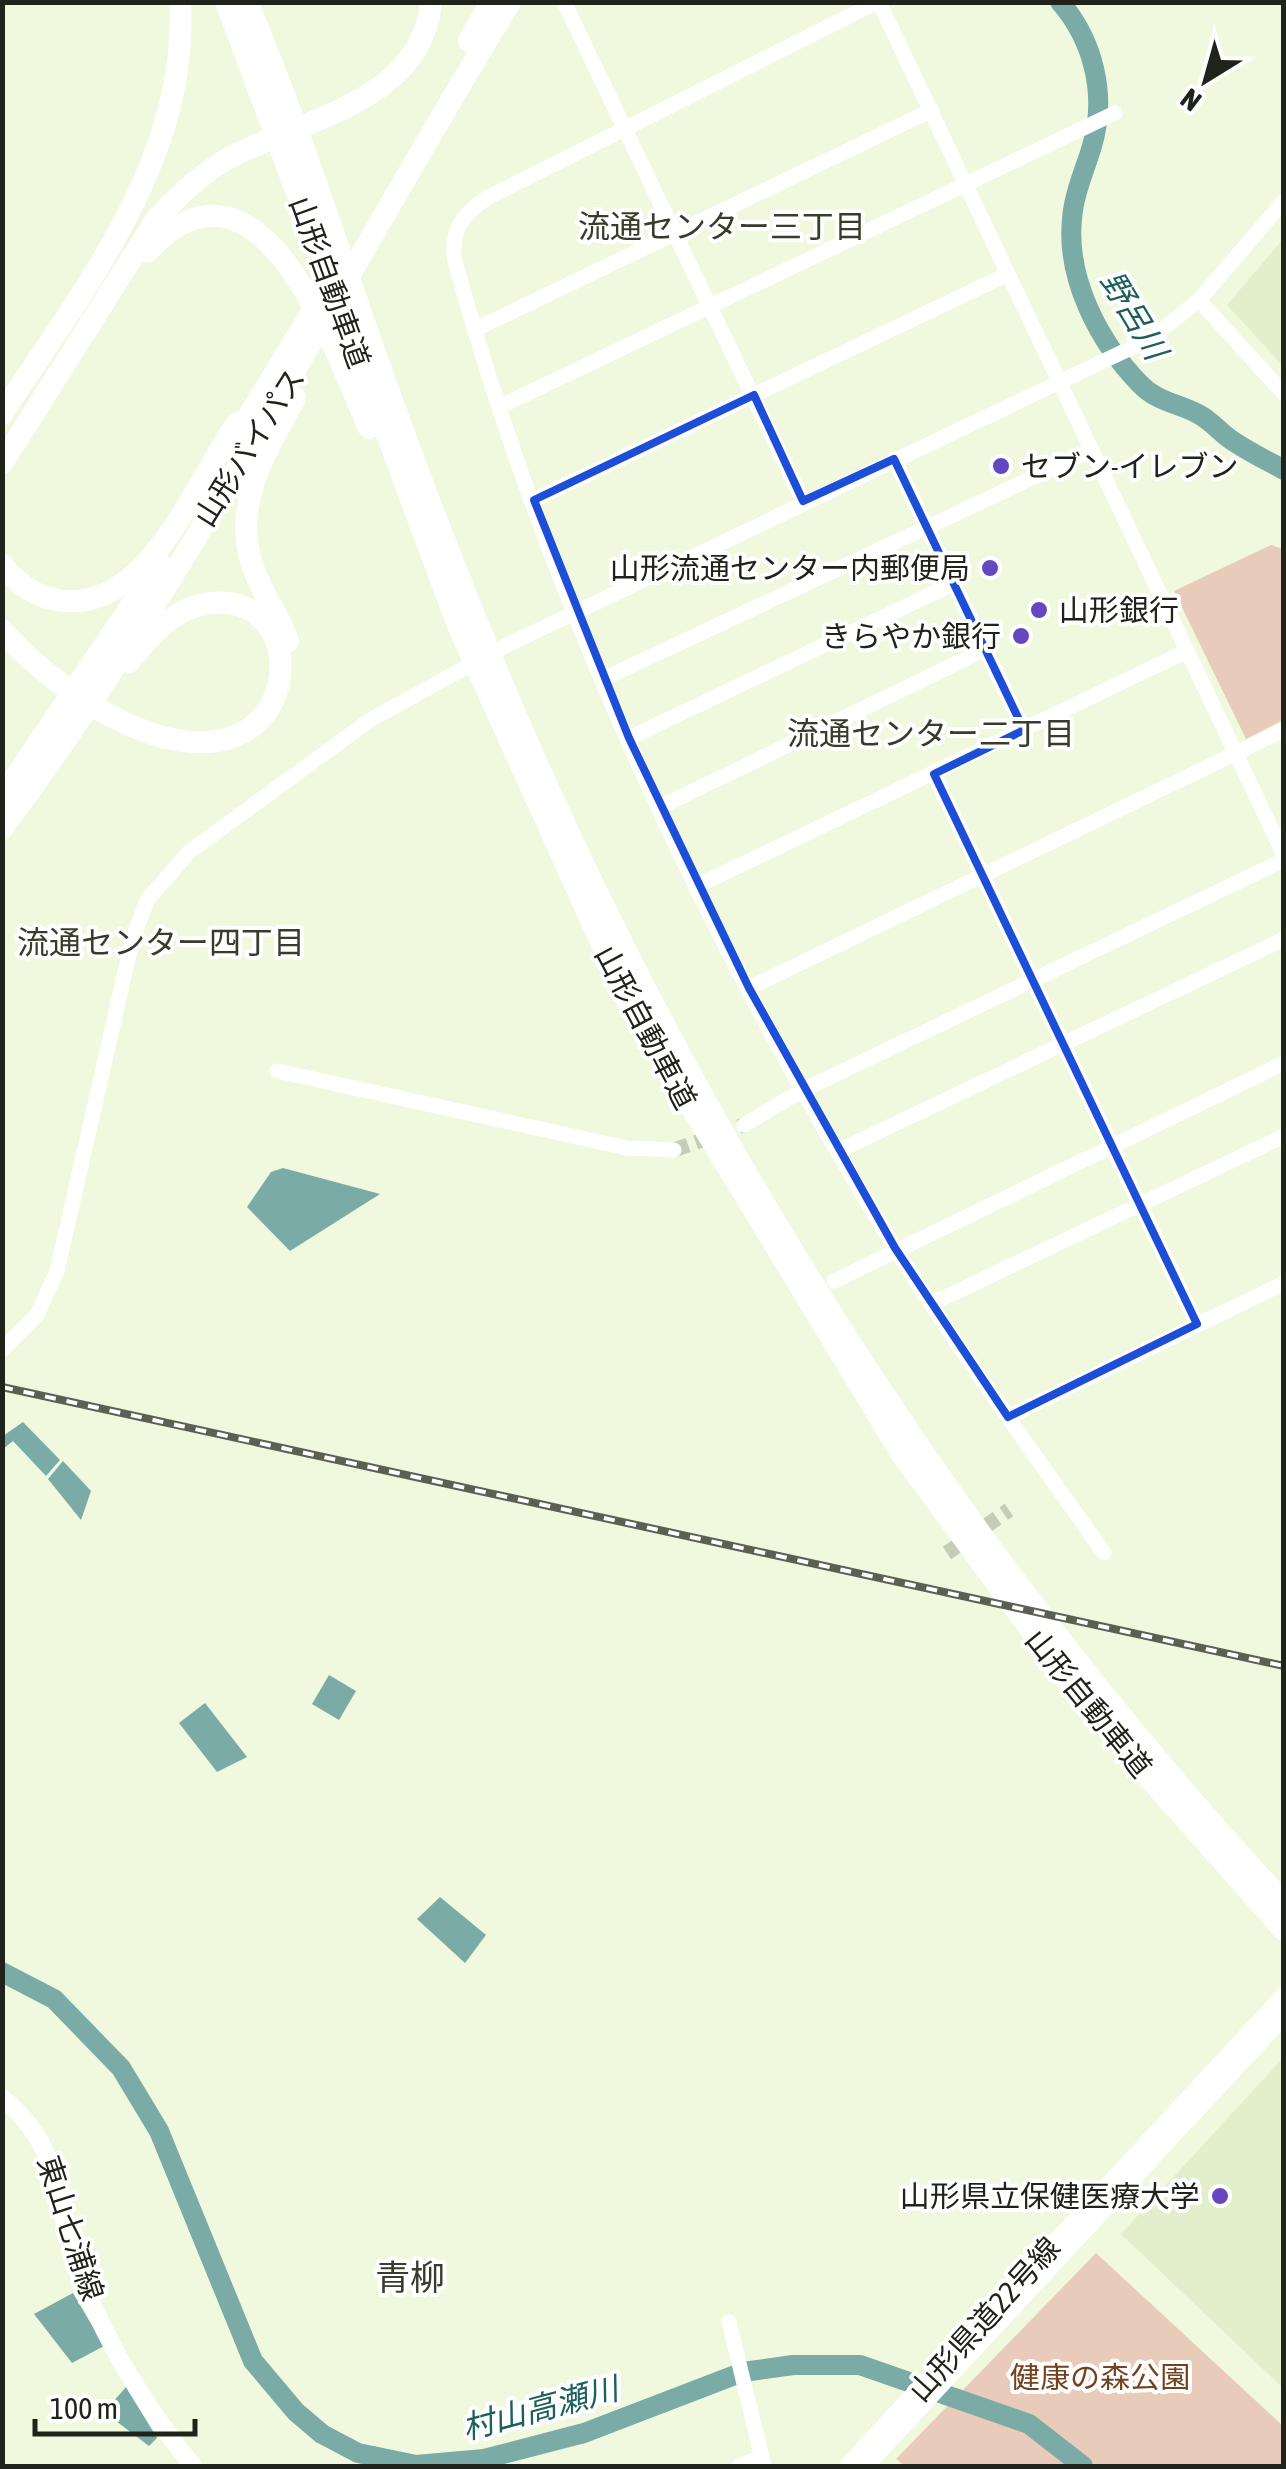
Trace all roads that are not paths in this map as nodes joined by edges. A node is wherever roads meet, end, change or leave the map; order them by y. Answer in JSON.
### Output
{"nodes":[{"id":1,"x":180,"y":2,"type":"edge"},
{"id":2,"x":226,"y":2,"type":"edge"},
{"id":3,"x":247,"y":2,"type":"edge"},
{"id":4,"x":268,"y":2,"type":"edge"},
{"id":5,"x":420,"y":2,"type":"edge"},
{"id":6,"x":431,"y":2,"type":"edge"},
{"id":7,"x":491,"y":2,"type":"edge"},
{"id":8,"x":510,"y":2,"type":"edge"},
{"id":9,"x":564,"y":2,"type":"edge"},
{"id":10,"x":878,"y":2,"type":"edge"},
{"id":11,"x":273,"y":80,"type":"junction"},
{"id":12,"x":932,"y":110,"type":"junction"},
{"id":13,"x":1111,"y":116,"type":"dead end"},
{"id":14,"x":626,"y":128,"type":"junction"},
{"id":15,"x":966,"y":184,"type":"junction"},
{"id":16,"x":1284,"y":201,"type":"edge"},
{"id":17,"x":676,"y":232,"type":"junction"},
{"id":18,"x":100,"y":264,"type":"junction"},
{"id":19,"x":1008,"y":274,"type":"junction"},
{"id":20,"x":1199,"y":300,"type":"junction"},
{"id":21,"x":104,"y":302,"type":"junction"},
{"id":22,"x":713,"y":307,"type":"junction"},
{"id":23,"x":476,"y":329,"type":"junction"},
{"id":24,"x":300,"y":349,"type":"junction"},
{"id":25,"x":359,"y":363,"type":"junction"},
{"id":26,"x":1067,"y":380,"type":"junction"},
{"id":27,"x":1284,"y":394,"type":"edge"},
{"id":28,"x":754,"y":395,"type":"junction"},
{"id":29,"x":501,"y":406,"type":"junction"},
{"id":30,"x":2,"y":414,"type":"edge"},
{"id":31,"x":1092,"y":450,"type":"junction"},
{"id":32,"x":894,"y":459,"type":"junction"},
{"id":33,"x":2,"y":460,"type":"edge"},
{"id":34,"x":534,"y":500,"type":"junction"},
{"id":35,"x":803,"y":501,"type":"junction"},
{"id":36,"x":929,"y":528,"type":"junction"},
{"id":37,"x":2,"y":564,"type":"edge"},
{"id":38,"x":955,"y":582,"type":"junction"},
{"id":39,"x":576,"y":613,"type":"junction"},
{"id":40,"x":468,"y":622,"type":"junction"},
{"id":41,"x":2,"y":630,"type":"edge"},
{"id":42,"x":2,"y":647,"type":"edge"},
{"id":43,"x":986,"y":649,"type":"junction"},
{"id":44,"x":1187,"y":651,"type":"junction"},
{"id":45,"x":39,"y":673,"type":"junction"},
{"id":46,"x":603,"y":679,"type":"junction"},
{"id":47,"x":1024,"y":730,"type":"junction"},
{"id":48,"x":1284,"y":730,"type":"edge"},
{"id":49,"x":134,"y":732,"type":"junction"},
{"id":50,"x":629,"y":738,"type":"junction"},
{"id":51,"x":1236,"y":755,"type":"junction"},
{"id":52,"x":934,"y":774,"type":"junction"},
{"id":53,"x":2,"y":796,"type":"edge"},
{"id":54,"x":660,"y":807,"type":"junction"},
{"id":55,"x":3,"y":828,"type":"edge"},
{"id":56,"x":1284,"y":857,"type":"edge"},
{"id":57,"x":981,"y":874,"type":"junction"},
{"id":58,"x":697,"y":886,"type":"junction"},
{"id":59,"x":1284,"y":939,"type":"edge"},
{"id":60,"x":1033,"y":980,"type":"junction"},
{"id":61,"x":749,"y":988,"type":"junction"},
{"id":62,"x":1063,"y":1044,"type":"junction"},
{"id":63,"x":1284,"y":1063,"type":"edge"},
{"id":64,"x":276,"y":1071,"type":"dead end"},
{"id":65,"x":804,"y":1090,"type":"junction"},
{"id":66,"x":744,"y":1125,"type":"tunnel mouth"},
{"id":67,"x":1284,"y":1136,"type":"edge"},
{"id":68,"x":1111,"y":1146,"type":"junction"},
{"id":69,"x":674,"y":1150,"type":"tunnel mouth"},
{"id":70,"x":838,"y":1151,"type":"junction"},
{"id":71,"x":1140,"y":1204,"type":"junction"},
{"id":72,"x":895,"y":1248,"type":"junction"},
{"id":73,"x":834,"y":1281,"type":"dead end"},
{"id":74,"x":1284,"y":1283,"type":"edge"},
{"id":75,"x":931,"y":1304,"type":"junction"},
{"id":76,"x":1196,"y":1324,"type":"junction"},
{"id":77,"x":2,"y":1350,"type":"edge"},
{"id":78,"x":1008,"y":1417,"type":"junction"},
{"id":79,"x":1104,"y":1553,"type":"dead end"},
{"id":80,"x":1061,"y":1655,"type":"junction"},
{"id":81,"x":1284,"y":1903,"type":"edge"},
{"id":82,"x":1284,"y":1930,"type":"edge"},
{"id":83,"x":1284,"y":1996,"type":"edge"},
{"id":84,"x":1284,"y":2015,"type":"edge"},
{"id":85,"x":2,"y":2098,"type":"edge"},
{"id":86,"x":728,"y":2322,"type":"dead end"},
{"id":87,"x":894,"y":2429,"type":"junction"},
{"id":88,"x":763,"y":2462,"type":"edge"},
{"id":89,"x":193,"y":2466,"type":"edge"},
{"id":90,"x":739,"y":2466,"type":"edge"},
{"id":91,"x":848,"y":2466,"type":"edge"},
{"id":92,"x":866,"y":2466,"type":"edge"}],
"edges":[{"from":1,"to":18,"type":"highway"},
{"from":2,"to":11,"type":"highway","name":"山形自動車道"},
{"from":3,"to":11,"type":"highway","name":"山形自動車道"},
{"from":4,"to":11,"type":"highway"},
{"from":5,"to":18,"type":"highway"},
{"from":6,"to":21,"type":"highway"},
{"from":7,"to":24,"type":"highway","name":"山形バイパス"},
{"from":8,"to":24,"type":"highway","name":"山形バイパス"},
{"from":9,"to":14,"type":"street"},
{"from":10,"to":12,"type":"street"},
{"from":10,"to":14,"type":"street"},
{"from":11,"to":25,"type":"highway","name":"山形自動車道"},
{"from":12,"to":15,"type":"street"},
{"from":12,"to":17,"type":"street"},
{"from":13,"to":15,"type":"street"},
{"from":14,"to":17,"type":"street"},
{"from":14,"to":23,"type":"street"},
{"from":15,"to":19,"type":"street"},
{"from":15,"to":22,"type":"street"},
{"from":16,"to":20,"type":"street"},
{"from":17,"to":22,"type":"street"},
{"from":17,"to":23,"type":"street"},
{"from":18,"to":30,"type":"highway"},
{"from":19,"to":26,"type":"street"},
{"from":19,"to":28,"type":"street"},
{"from":20,"to":26,"type":"street"},
{"from":20,"to":27,"type":"street"},
{"from":21,"to":25,"type":"highway"},
{"from":21,"to":33,"type":"highway"},
{"from":22,"to":28,"type":"street"},
{"from":22,"to":29,"type":"street"},
{"from":23,"to":29,"type":"street"},
{"from":24,"to":37,"type":"highway"},
{"from":24,"to":49,"type":"highway"},
{"from":24,"to":53,"type":"highway","name":"山形バイパス"},
{"from":24,"to":55,"type":"highway","name":"山形バイパス"},
{"from":25,"to":40,"type":"highway","name":"山形自動車道"},
{"from":25,"to":40,"type":"highway"},
{"from":26,"to":31,"type":"street"},
{"from":26,"to":32,"type":"street"},
{"from":28,"to":34,"type":"street"},
{"from":28,"to":35,"type":"street"},
{"from":29,"to":34,"type":"street"},
{"from":31,"to":36,"type":"street"},
{"from":31,"to":44,"type":"street"},
{"from":32,"to":35,"type":"street"},
{"from":32,"to":36,"type":"street"},
{"from":34,"to":39,"type":"street"},
{"from":35,"to":39,"type":"street"},
{"from":36,"to":38,"type":"street"},
{"from":36,"to":46,"type":"street"},
{"from":38,"to":43,"type":"street"},
{"from":38,"to":50,"type":"street"},
{"from":39,"to":46,"type":"street"},
{"from":39,"to":77,"type":"street"},
{"from":40,"to":80,"type":"highway","name":"山形自動車道"},
{"from":41,"to":45,"type":"highway"},
{"from":42,"to":45,"type":"highway"},
{"from":43,"to":47,"type":"street"},
{"from":43,"to":54,"type":"street"},
{"from":44,"to":47,"type":"street"},
{"from":44,"to":51,"type":"street"},
{"from":45,"to":49,"type":"highway"},
{"from":46,"to":50,"type":"street"},
{"from":47,"to":52,"type":"street"},
{"from":48,"to":51,"type":"street"},
{"from":49,"to":55,"type":"highway"},
{"from":50,"to":54,"type":"street"},
{"from":51,"to":56,"type":"street"},
{"from":51,"to":57,"type":"street"},
{"from":52,"to":57,"type":"street"},
{"from":52,"to":58,"type":"street"},
{"from":54,"to":58,"type":"street"},
{"from":56,"to":60,"type":"street"},
{"from":57,"to":60,"type":"street"},
{"from":57,"to":61,"type":"street"},
{"from":58,"to":61,"type":"street"},
{"from":59,"to":62,"type":"street"},
{"from":60,"to":62,"type":"street"},
{"from":60,"to":65,"type":"street"},
{"from":61,"to":65,"type":"street"},
{"from":62,"to":68,"type":"street"},
{"from":62,"to":70,"type":"street"},
{"from":63,"to":68,"type":"street"},
{"from":64,"to":69,"type":"street"},
{"from":65,"to":66,"type":"street"},
{"from":65,"to":70,"type":"street"},
{"from":67,"to":71,"type":"street"},
{"from":68,"to":71,"type":"street"},
{"from":68,"to":72,"type":"street"},
{"from":70,"to":72,"type":"street"},
{"from":71,"to":75,"type":"street"},
{"from":71,"to":76,"type":"street"},
{"from":72,"to":73,"type":"street"},
{"from":72,"to":75,"type":"street"},
{"from":74,"to":76,"type":"street"},
{"from":75,"to":78,"type":"street"},
{"from":76,"to":78,"type":"street"},
{"from":78,"to":79,"type":"street"},
{"from":80,"to":81,"type":"highway","name":"山形自動車道"},
{"from":80,"to":82,"type":"highway","name":"山形自動車道"},
{"from":83,"to":87,"type":"main road","name":"山形県道22号線"},
{"from":84,"to":87,"type":"main road","name":"山形県道22号線"},
{"from":85,"to":89,"type":"main road","name":"東山七浦線"},
{"from":86,"to":88,"type":"street"},
{"from":87,"to":91,"type":"main road","name":"山形県道22号線"},
{"from":87,"to":92,"type":"main road","name":"山形県道22号線"},
{"from":88,"to":90,"type":"street"}]}
